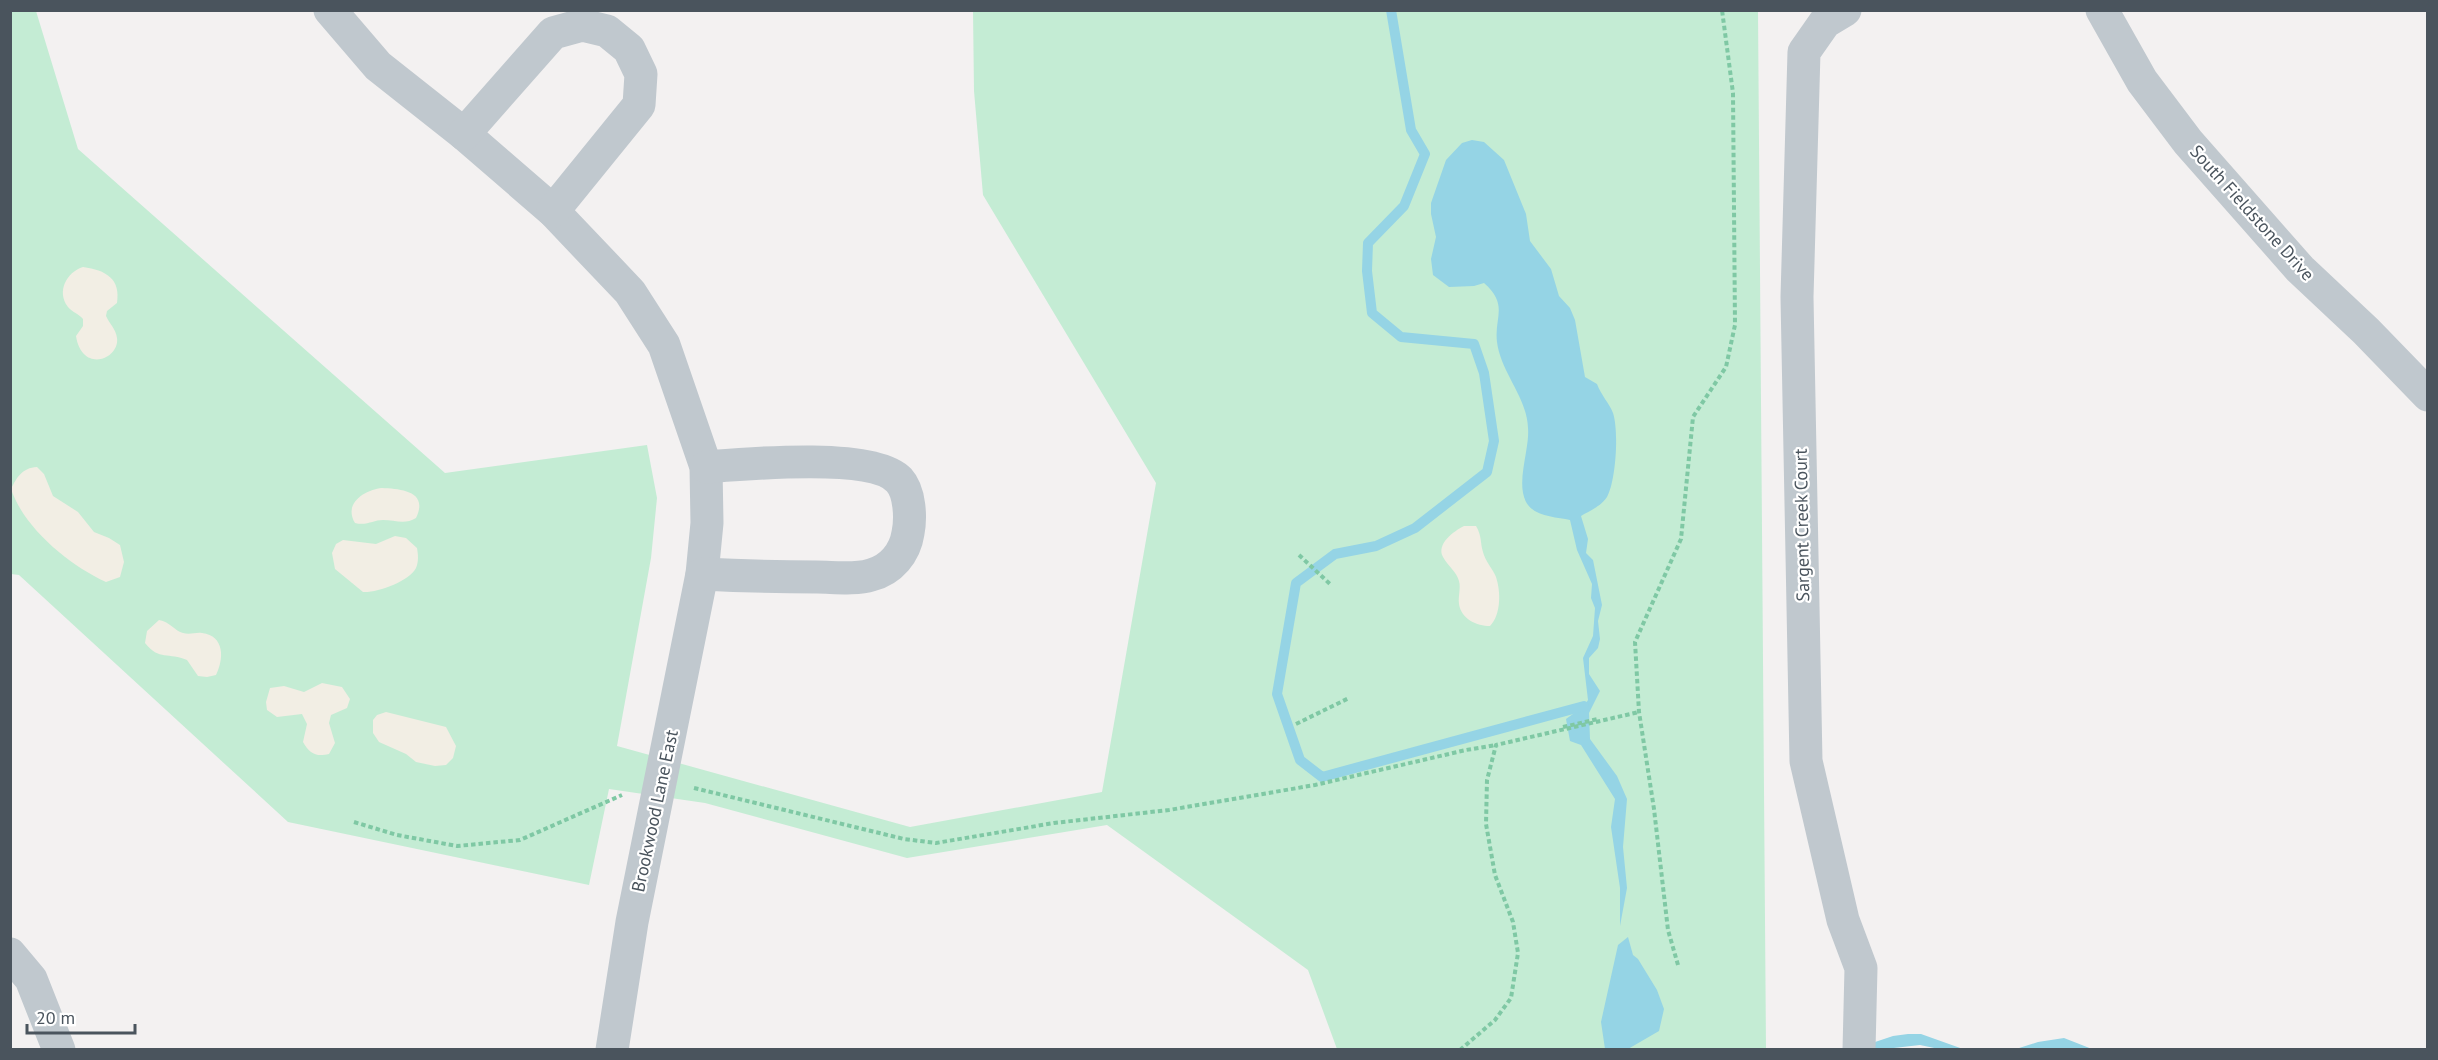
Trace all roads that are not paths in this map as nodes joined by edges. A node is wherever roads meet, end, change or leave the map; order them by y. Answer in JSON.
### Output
{"nodes":[{"id":1,"x":330,"y":10,"type":"edge"},
{"id":2,"x":1845,"y":10,"type":"edge"},
{"id":3,"x":2102,"y":10,"type":"edge"},
{"id":4,"x":464,"y":134,"type":"junction"},
{"id":5,"x":553,"y":211,"type":"junction"},
{"id":6,"x":2427,"y":395,"type":"edge"},
{"id":7,"x":706,"y":467,"type":"junction"},
{"id":8,"x":702,"y":574,"type":"junction"},
{"id":9,"x":10,"y":954,"type":"edge"},
{"id":10,"x":1859,"y":1038,"type":"edge"},
{"id":11,"x":59,"y":1050,"type":"edge"},
{"id":12,"x":612,"y":1050,"type":"edge"}],
"edges":[{"from":1,"to":4,"type":"street","name":"Brookwood Lane East"},
{"from":2,"to":10,"type":"street","name":"Sargent Creek Court"},
{"from":3,"to":6,"type":"street","name":"South Fieldstone Drive"},
{"from":4,"to":5,"type":"street","name":"Brookwood Lane East"},
{"from":4,"to":5,"type":"street"},
{"from":5,"to":7,"type":"street","name":"Brookwood Lane East"},
{"from":7,"to":8,"type":"street","name":"Brookwood Lane East"},
{"from":7,"to":8,"type":"street"},
{"from":8,"to":12,"type":"street","name":"Brookwood Lane East"},
{"from":9,"to":11,"type":"street"}]}
